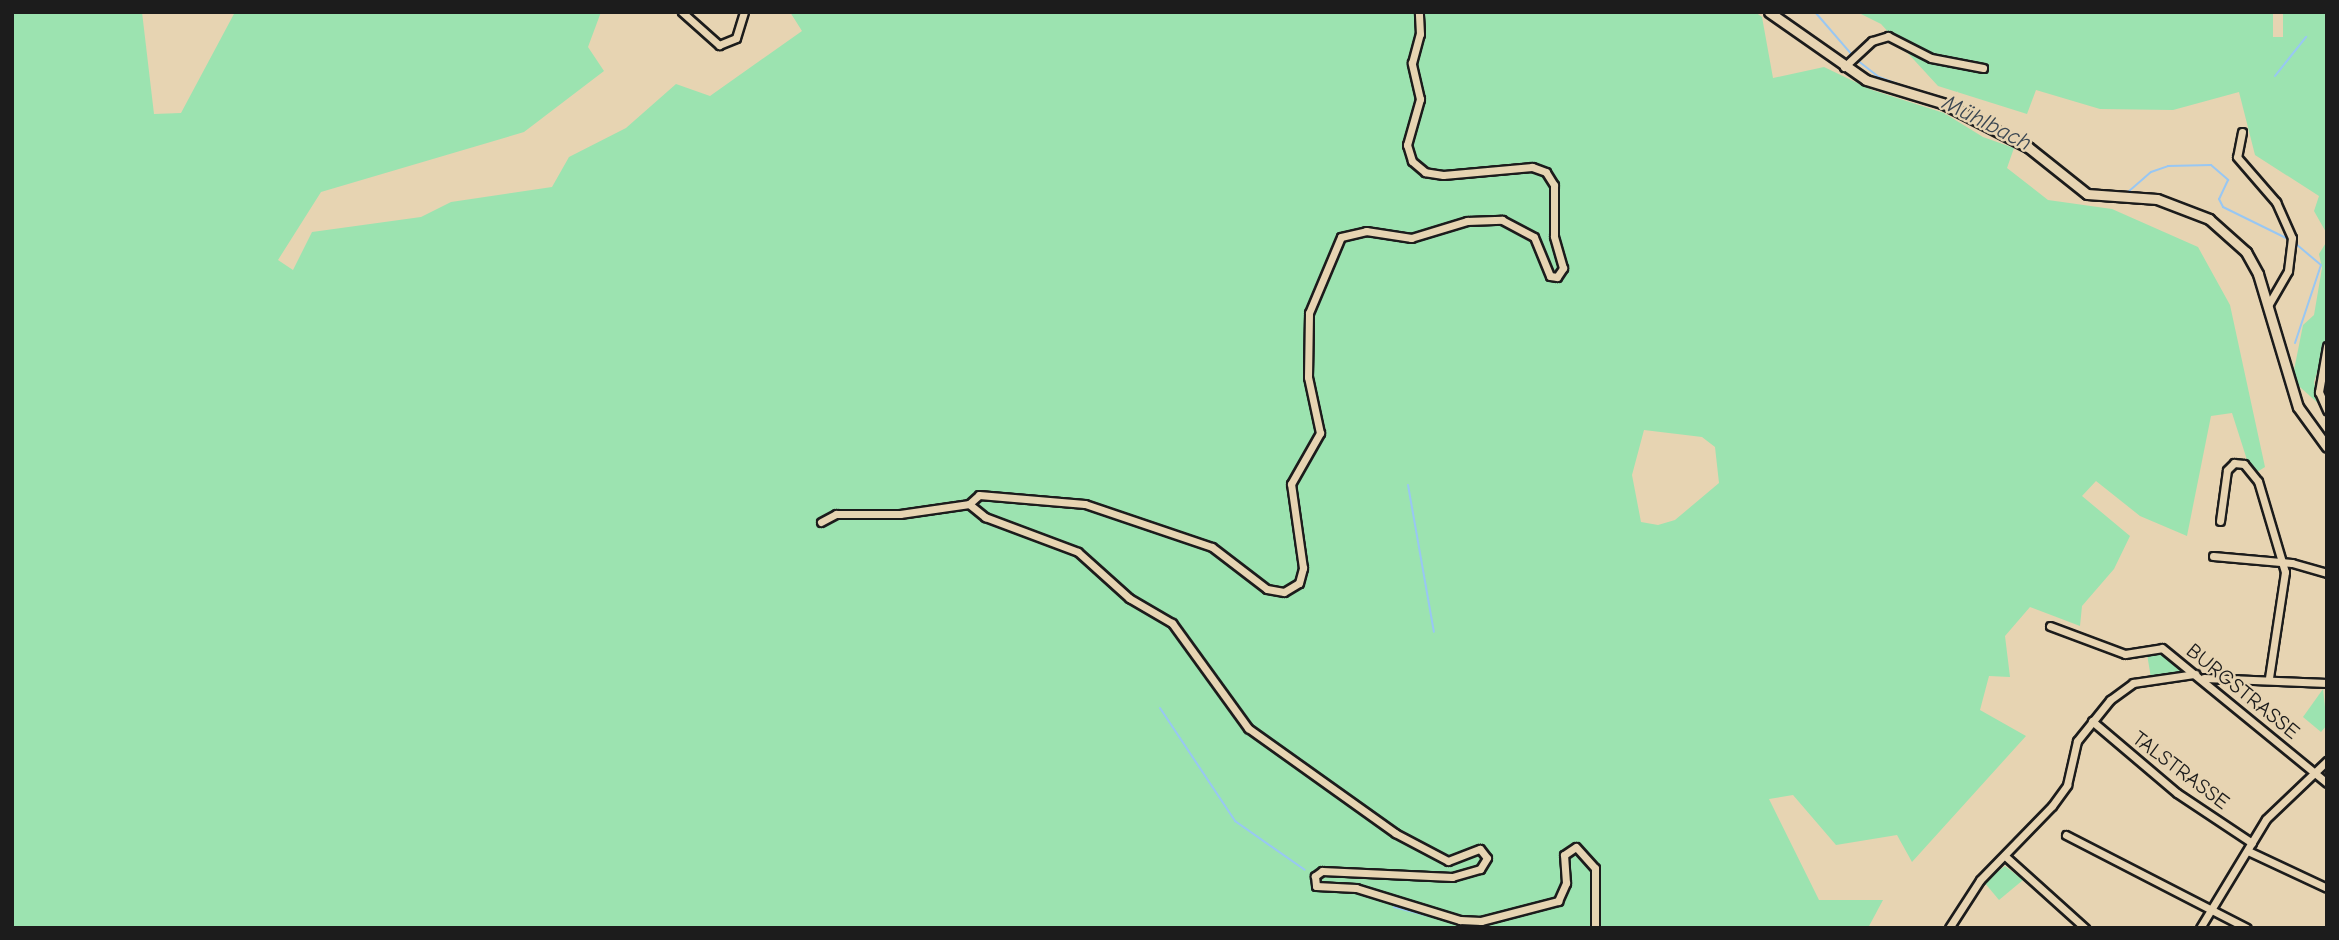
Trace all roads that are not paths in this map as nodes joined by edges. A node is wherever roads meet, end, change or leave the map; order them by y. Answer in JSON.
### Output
{"nodes":[{"id":1,"x":682,"y":12,"type":"edge"},
{"id":2,"x":744,"y":12,"type":"edge"},
{"id":3,"x":1419,"y":12,"type":"edge"},
{"id":4,"x":1769,"y":12,"type":"edge"},
{"id":5,"x":1847,"y":63,"type":"junction"},
{"id":6,"x":1983,"y":68,"type":"dead end"},
{"id":7,"x":2242,"y":132,"type":"dead end"},
{"id":8,"x":2268,"y":305,"type":"junction"},
{"id":9,"x":2327,"y":346,"type":"edge"},
{"id":10,"x":2327,"y":410,"type":"edge"},
{"id":11,"x":2327,"y":447,"type":"edge"},
{"id":12,"x":969,"y":504,"type":"junction"},
{"id":13,"x":2220,"y":521,"type":"dead end"},
{"id":14,"x":821,"y":522,"type":"dead end"},
{"id":15,"x":2213,"y":556,"type":"dead end"},
{"id":16,"x":2283,"y":564,"type":"junction"},
{"id":17,"x":2327,"y":573,"type":"edge"},
{"id":18,"x":2050,"y":626,"type":"dead end"},
{"id":19,"x":2194,"y":674,"type":"junction"},
{"id":20,"x":2204,"y":678,"type":"junction"},
{"id":21,"x":2269,"y":678,"type":"junction"},
{"id":22,"x":2327,"y":683,"type":"edge"},
{"id":23,"x":2092,"y":721,"type":"junction"},
{"id":24,"x":2327,"y":761,"type":"edge"},
{"id":25,"x":2316,"y":774,"type":"junction"},
{"id":26,"x":2327,"y":783,"type":"edge"},
{"id":27,"x":2066,"y":835,"type":"dead end"},
{"id":28,"x":2252,"y":843,"type":"junction"},
{"id":29,"x":2248,"y":851,"type":"junction"},
{"id":30,"x":2005,"y":856,"type":"junction"},
{"id":31,"x":2327,"y":888,"type":"edge"},
{"id":32,"x":2214,"y":909,"type":"junction"},
{"id":33,"x":1952,"y":926,"type":"edge"},
{"id":34,"x":1595,"y":928,"type":"edge"},
{"id":35,"x":2085,"y":928,"type":"edge"},
{"id":36,"x":2200,"y":928,"type":"edge"},
{"id":37,"x":2247,"y":928,"type":"edge"}],
"edges":[{"from":1,"to":2,"type":"street"},
{"from":3,"to":12,"type":"street"},
{"from":4,"to":5,"type":"main road"},
{"from":5,"to":6,"type":"street"},
{"from":5,"to":8,"type":"main road"},
{"from":7,"to":8,"type":"street"},
{"from":8,"to":11,"type":"main road"},
{"from":9,"to":10,"type":"street"},
{"from":12,"to":14,"type":"street"},
{"from":12,"to":34,"type":"street"},
{"from":13,"to":16,"type":"street"},
{"from":15,"to":16,"type":"street"},
{"from":16,"to":17,"type":"street"},
{"from":16,"to":21,"type":"street"},
{"from":18,"to":19,"type":"street","name":"BURGSTRASSE"},
{"from":19,"to":20,"type":"street","name":"BURGSTRASSE"},
{"from":19,"to":23,"type":"street"},
{"from":20,"to":21,"type":"street"},
{"from":20,"to":25,"type":"street","name":"BURGSTRASSE"},
{"from":21,"to":22,"type":"street"},
{"from":23,"to":28,"type":"street","name":"TALSTRASSE"},
{"from":23,"to":30,"type":"street"},
{"from":24,"to":25,"type":"street"},
{"from":25,"to":26,"type":"street","name":"BURGSTRASSE"},
{"from":25,"to":28,"type":"street"},
{"from":27,"to":32,"type":"street"},
{"from":28,"to":29,"type":"street"},
{"from":29,"to":31,"type":"street"},
{"from":29,"to":32,"type":"street"},
{"from":30,"to":33,"type":"street"},
{"from":30,"to":35,"type":"street"},
{"from":32,"to":36,"type":"street"},
{"from":32,"to":37,"type":"street"}]}
